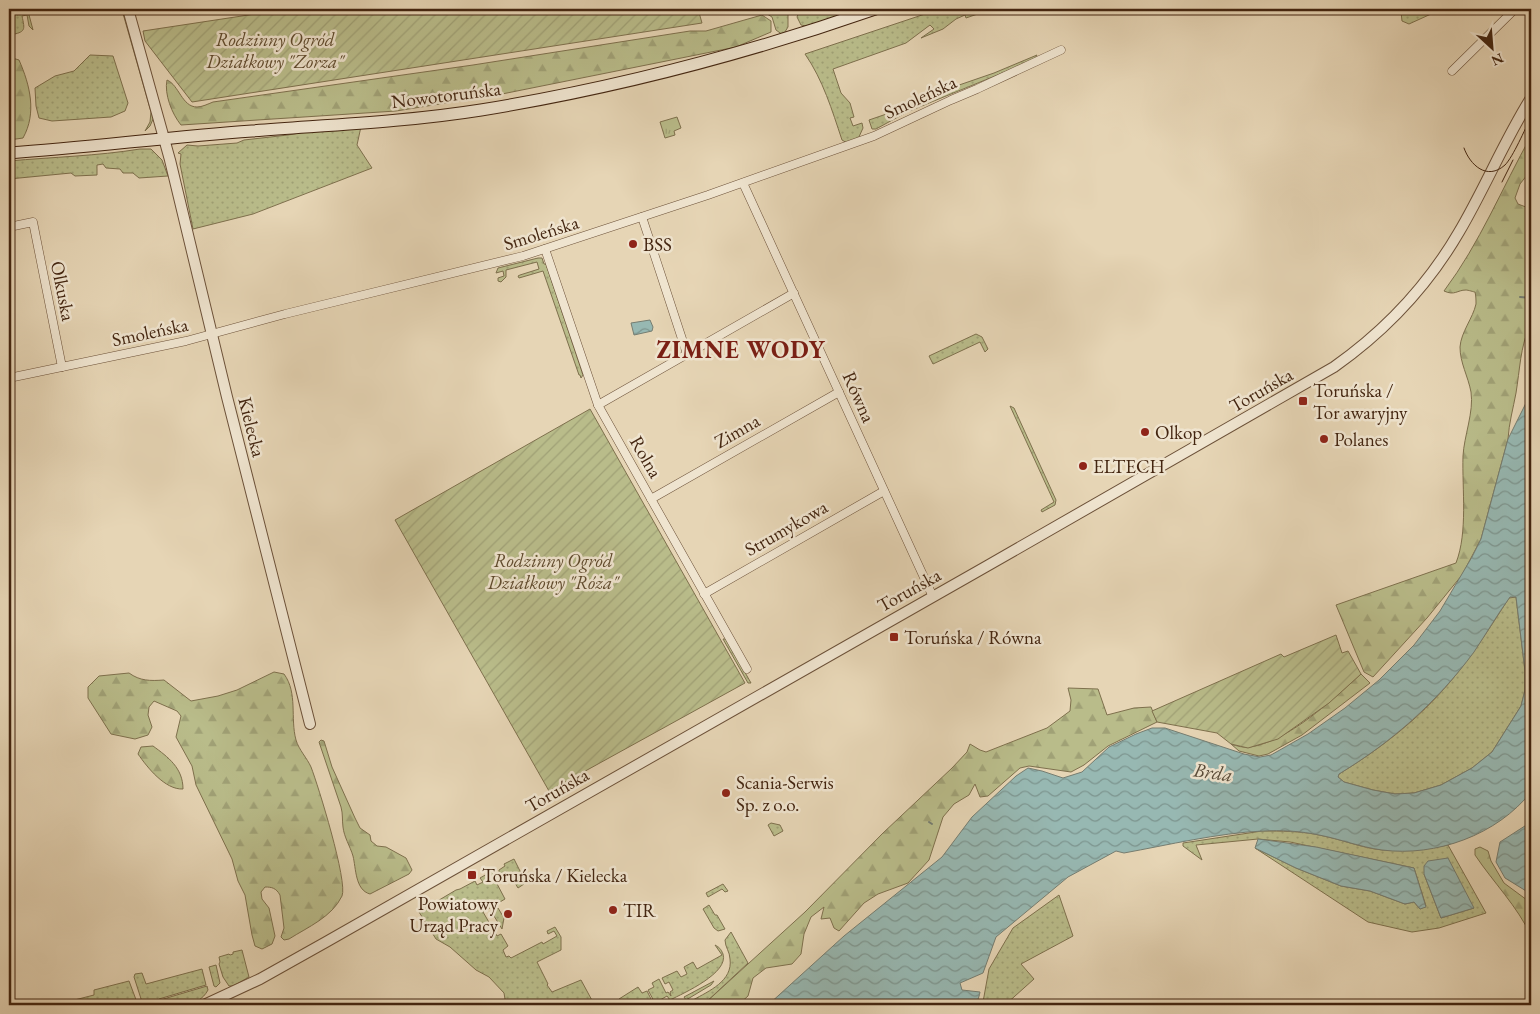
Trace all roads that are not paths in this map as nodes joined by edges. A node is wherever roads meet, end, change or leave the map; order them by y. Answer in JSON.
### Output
{"nodes":[{"id":1,"x":128,"y":9,"type":"edge"},
{"id":2,"x":876,"y":9,"type":"edge"},
{"id":3,"x":1515,"y":9,"type":"edge"},
{"id":4,"x":1061,"y":50,"type":"dead end"},
{"id":5,"x":1452,"y":71,"type":"dead end"},
{"id":6,"x":1531,"y":98,"type":"edge"},
{"id":7,"x":164,"y":139,"type":"junction"},
{"id":8,"x":9,"y":153,"type":"edge"},
{"id":9,"x":743,"y":183,"type":"junction"},
{"id":10,"x":642,"y":217,"type":"junction"},
{"id":11,"x":9,"y":226,"type":"edge"},
{"id":12,"x":545,"y":249,"type":"junction"},
{"id":13,"x":794,"y":293,"type":"junction"},
{"id":14,"x":212,"y":334,"type":"junction"},
{"id":15,"x":687,"y":354,"type":"junction"},
{"id":16,"x":62,"y":367,"type":"junction"},
{"id":17,"x":9,"y":378,"type":"edge"},
{"id":18,"x":839,"y":392,"type":"junction"},
{"id":19,"x":598,"y":405,"type":"junction"},
{"id":20,"x":884,"y":491,"type":"junction"},
{"id":21,"x":651,"y":499,"type":"junction"},
{"id":22,"x":704,"y":594,"type":"junction"},
{"id":23,"x":933,"y":597,"type":"junction"},
{"id":24,"x":747,"y":669,"type":"dead end"},
{"id":25,"x":310,"y":724,"type":"dead end"},
{"id":26,"x":204,"y":1005,"type":"edge"}],
"edges":[{"from":1,"to":7,"type":"street","name":"Kielecka"},
{"from":2,"to":7,"type":"main road","name":"Nowotoruńska"},
{"from":3,"to":5,"type":"street"},
{"from":4,"to":9,"type":"street","name":"Smoleńska"},
{"from":6,"to":23,"type":"street","name":"Toruńska"},
{"from":7,"to":8,"type":"main road","name":"Nowotoruńska"},
{"from":7,"to":14,"type":"street","name":"Kielecka"},
{"from":9,"to":10,"type":"street","name":"Smoleńska"},
{"from":9,"to":13,"type":"street","name":"Równa"},
{"from":10,"to":12,"type":"street","name":"Smoleńska"},
{"from":10,"to":15,"type":"street"},
{"from":11,"to":16,"type":"street","name":"Olkuska"},
{"from":12,"to":14,"type":"street","name":"Smoleńska"},
{"from":12,"to":19,"type":"street","name":"Rolna"},
{"from":13,"to":15,"type":"street"},
{"from":13,"to":18,"type":"street","name":"Równa"},
{"from":14,"to":16,"type":"street","name":"Smoleńska"},
{"from":14,"to":25,"type":"street","name":"Kielecka"},
{"from":15,"to":19,"type":"street"},
{"from":16,"to":17,"type":"street","name":"Smoleńska"},
{"from":18,"to":20,"type":"street","name":"Równa"},
{"from":18,"to":21,"type":"street","name":"Zimna"},
{"from":19,"to":21,"type":"street","name":"Rolna"},
{"from":20,"to":22,"type":"street","name":"Strumykowa"},
{"from":20,"to":23,"type":"street","name":"Równa"},
{"from":21,"to":22,"type":"street","name":"Rolna"},
{"from":22,"to":24,"type":"street","name":"Rolna"},
{"from":23,"to":26,"type":"street","name":"Toruńska"}]}
